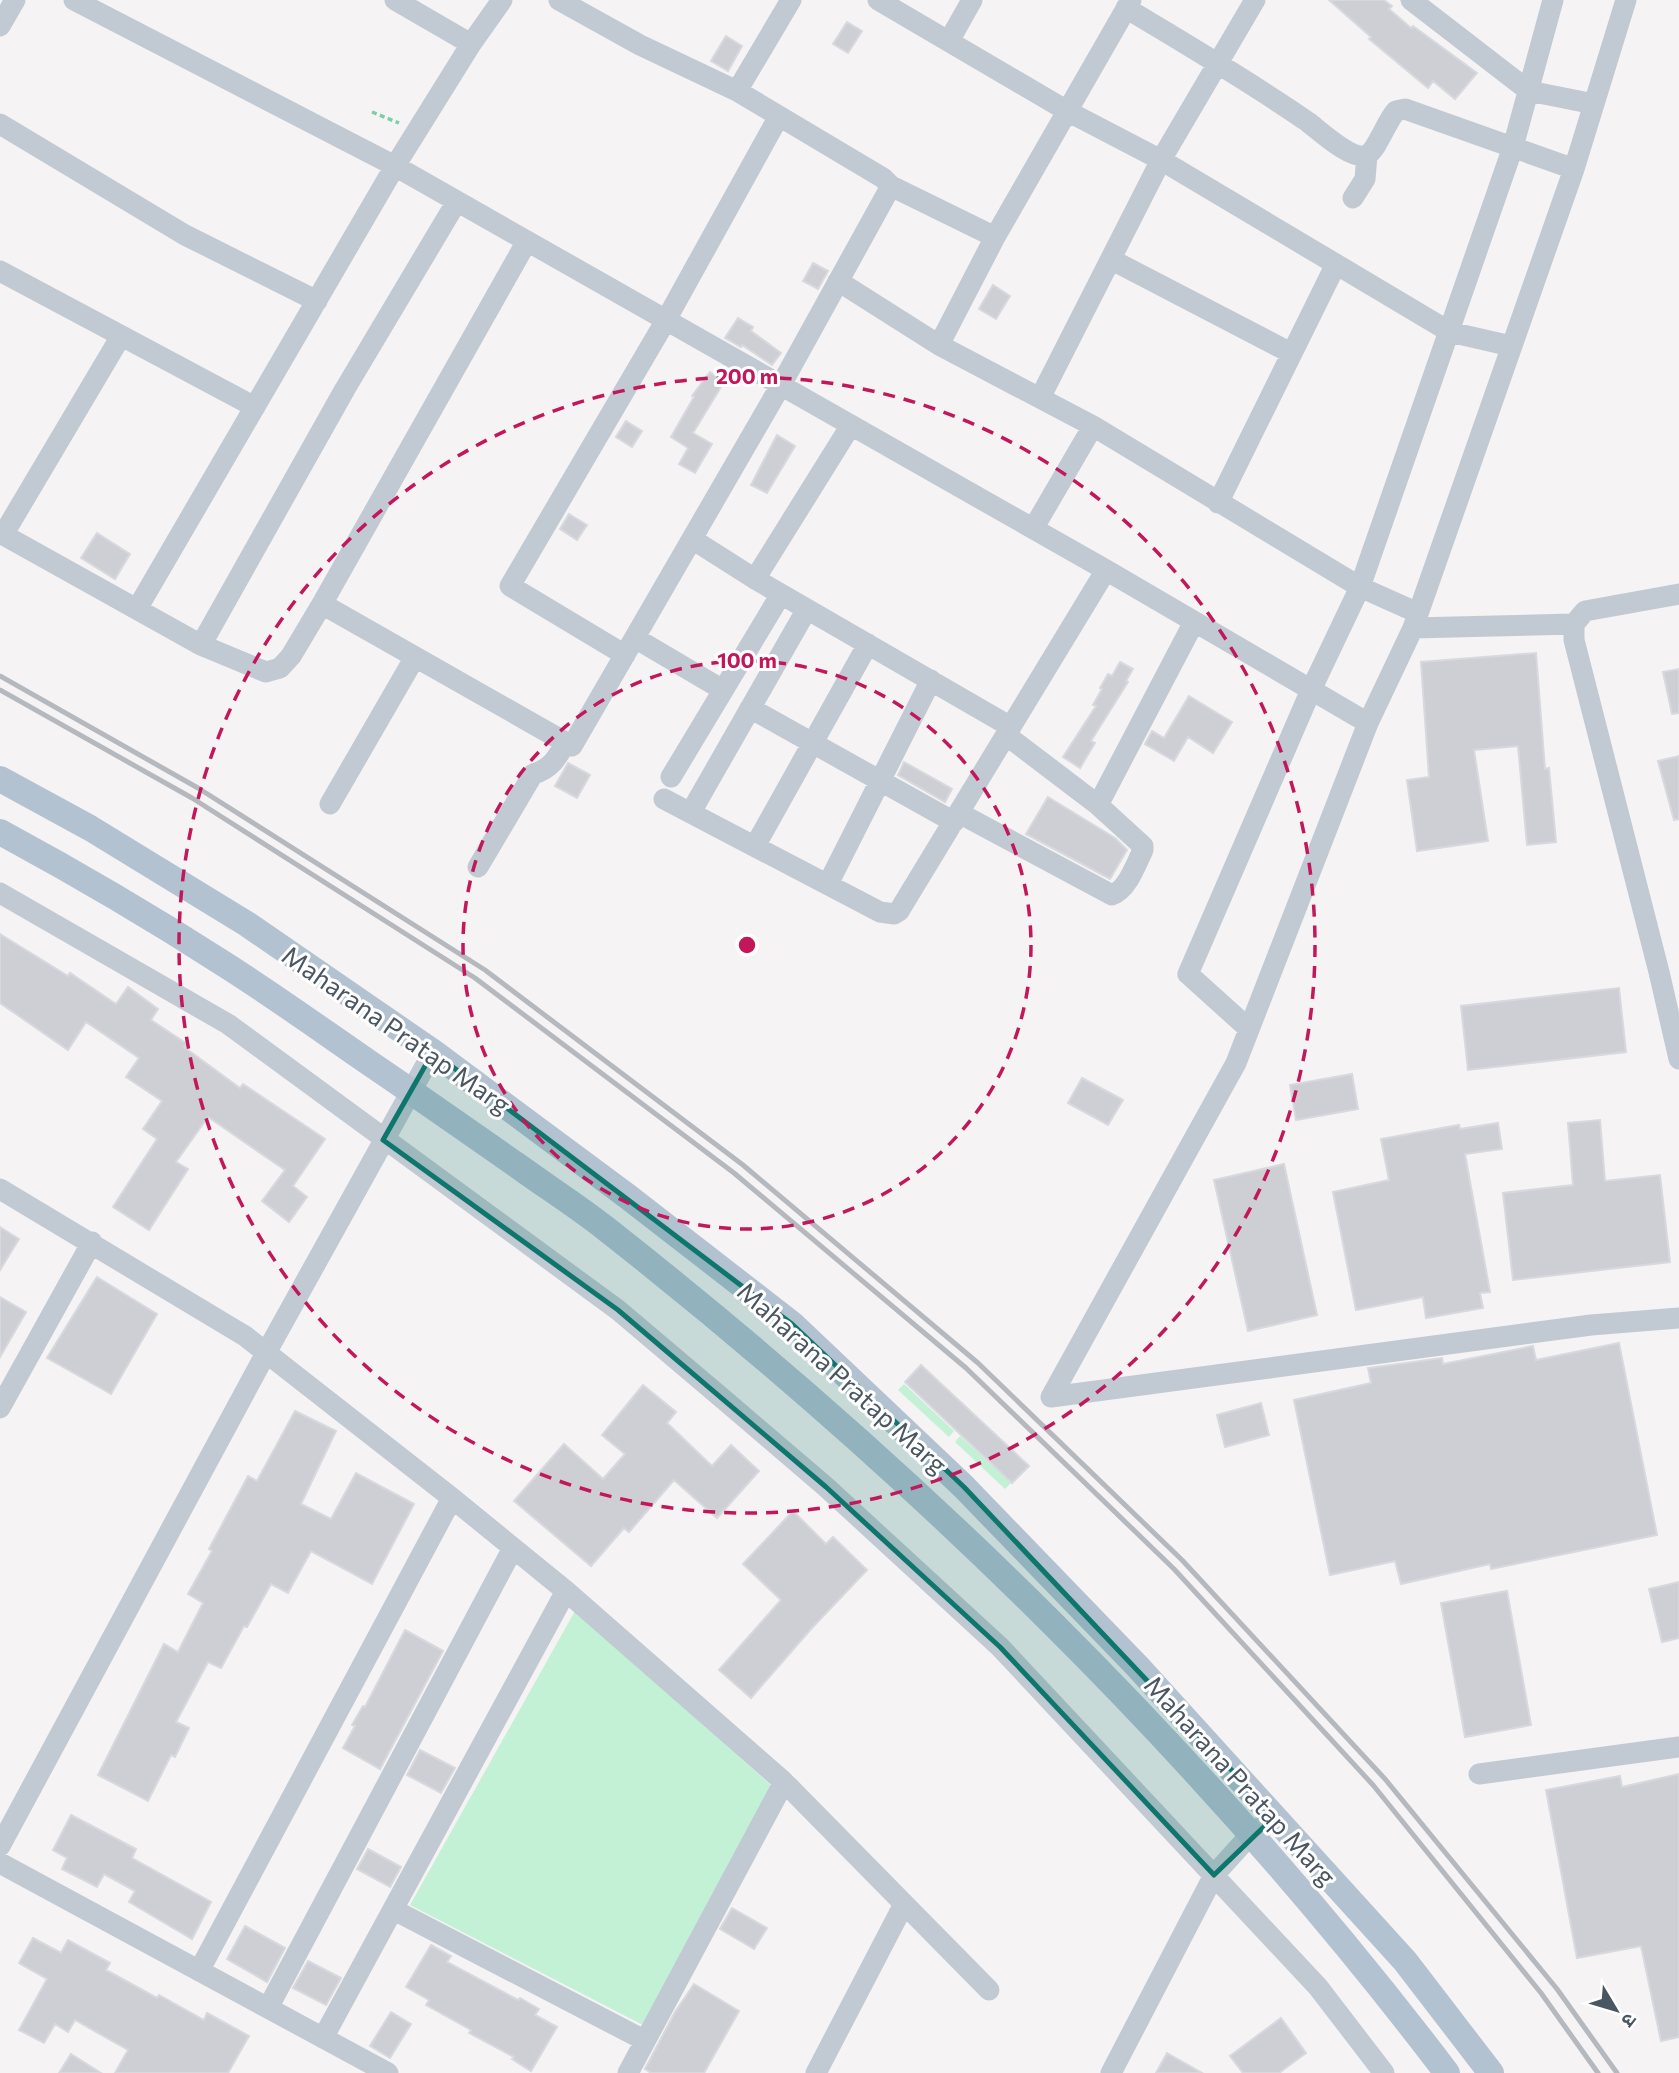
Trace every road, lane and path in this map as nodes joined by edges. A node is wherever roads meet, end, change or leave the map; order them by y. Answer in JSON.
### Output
{"nodes":[{"id":1,"x":15,"y":0,"type":"edge"},
{"id":2,"x":74,"y":0,"type":"edge"},
{"id":3,"x":395,"y":0,"type":"edge"},
{"id":4,"x":502,"y":0,"type":"edge"},
{"id":5,"x":559,"y":0,"type":"edge"},
{"id":6,"x":791,"y":0,"type":"edge"},
{"id":7,"x":878,"y":0,"type":"edge"},
{"id":8,"x":972,"y":0,"type":"edge"},
{"id":9,"x":1255,"y":0,"type":"edge"},
{"id":10,"x":1411,"y":0,"type":"edge"},
{"id":11,"x":1553,"y":0,"type":"edge"},
{"id":12,"x":1626,"y":0,"type":"edge"},
{"id":13,"x":1128,"y":4,"type":"edge"},
{"id":14,"x":1432,"y":8,"type":"edge"},
{"id":15,"x":0,"y":26,"type":"edge"},
{"id":16,"x":949,"y":41,"type":"junction"},
{"id":17,"x":471,"y":44,"type":"junction"},
{"id":18,"x":1218,"y":63,"type":"junction"},
{"id":19,"x":737,"y":91,"type":"junction"},
{"id":20,"x":1528,"y":91,"type":"junction"},
{"id":21,"x":1594,"y":104,"type":"junction"},
{"id":22,"x":372,"y":112,"type":"dead end"},
{"id":23,"x":1069,"y":112,"type":"junction"},
{"id":24,"x":779,"y":116,"type":"junction"},
{"id":25,"x":0,"y":124,"type":"edge"},
{"id":26,"x":418,"y":131,"type":"junction"},
{"id":27,"x":1513,"y":147,"type":"junction"},
{"id":28,"x":1367,"y":155,"type":"junction"},
{"id":29,"x":1161,"y":160,"type":"junction"},
{"id":30,"x":395,"y":166,"type":"junction"},
{"id":31,"x":1574,"y":169,"type":"junction"},
{"id":32,"x":891,"y":187,"type":"junction"},
{"id":33,"x":1353,"y":198,"type":"dead end"},
{"id":34,"x":457,"y":201,"type":"junction"},
{"id":35,"x":995,"y":237,"type":"junction"},
{"id":36,"x":527,"y":241,"type":"junction"},
{"id":37,"x":1112,"y":260,"type":"junction"},
{"id":38,"x":1336,"y":264,"type":"junction"},
{"id":39,"x":3,"y":280,"type":"edge"},
{"id":40,"x":838,"y":281,"type":"junction"},
{"id":41,"x":317,"y":301,"type":"junction"},
{"id":42,"x":666,"y":320,"type":"junction"},
{"id":43,"x":1450,"y":332,"type":"junction"},
{"id":44,"x":121,"y":336,"type":"junction"},
{"id":45,"x":939,"y":345,"type":"junction"},
{"id":46,"x":1511,"y":346,"type":"junction"},
{"id":47,"x":1291,"y":353,"type":"junction"},
{"id":48,"x":781,"y":385,"type":"junction"},
{"id":49,"x":1040,"y":398,"type":"junction"},
{"id":50,"x":255,"y":407,"type":"junction"},
{"id":51,"x":850,"y":425,"type":"junction"},
{"id":52,"x":1093,"y":426,"type":"junction"},
{"id":53,"x":1218,"y":503,"type":"junction"},
{"id":54,"x":1033,"y":529,"type":"junction"},
{"id":55,"x":2,"y":534,"type":"edge"},
{"id":56,"x":692,"y":539,"type":"junction"},
{"id":57,"x":1106,"y":570,"type":"junction"},
{"id":58,"x":755,"y":579,"type":"junction"},
{"id":59,"x":1360,"y":587,"type":"junction"},
{"id":60,"x":781,"y":594,"type":"junction"},
{"id":61,"x":1679,"y":594,"type":"edge"},
{"id":62,"x":321,"y":604,"type":"junction"},
{"id":63,"x":136,"y":609,"type":"junction"},
{"id":64,"x":807,"y":609,"type":"junction"},
{"id":65,"x":1415,"y":620,"type":"junction"},
{"id":66,"x":1194,"y":622,"type":"junction"},
{"id":67,"x":1574,"y":624,"type":"junction"},
{"id":68,"x":868,"y":644,"type":"junction"},
{"id":69,"x":201,"y":645,"type":"junction"},
{"id":70,"x":630,"y":647,"type":"junction"},
{"id":71,"x":415,"y":657,"type":"junction"},
{"id":72,"x":931,"y":680,"type":"junction"},
{"id":73,"x":723,"y":690,"type":"junction"},
{"id":74,"x":1311,"y":690,"type":"junction"},
{"id":75,"x":750,"y":708,"type":"junction"},
{"id":76,"x":1368,"y":723,"type":"junction"},
{"id":77,"x":1009,"y":731,"type":"junction"},
{"id":78,"x":566,"y":742,"type":"junction"},
{"id":79,"x":813,"y":743,"type":"junction"},
{"id":80,"x":671,"y":777,"type":"dead end"},
{"id":81,"x":0,"y":779,"type":"edge"},
{"id":82,"x":880,"y":780,"type":"junction"},
{"id":83,"x":664,"y":799,"type":"dead end"},
{"id":84,"x":330,"y":804,"type":"dead end"},
{"id":85,"x":1098,"y":804,"type":"junction"},
{"id":86,"x":691,"y":812,"type":"junction"},
{"id":87,"x":956,"y":817,"type":"junction"},
{"id":88,"x":0,"y":831,"type":"edge"},
{"id":89,"x":755,"y":846,"type":"junction"},
{"id":90,"x":478,"y":867,"type":"dead end"},
{"id":91,"x":828,"y":884,"type":"junction"},
{"id":92,"x":0,"y":893,"type":"edge"},
{"id":93,"x":1249,"y":1029,"type":"junction"},
{"id":94,"x":433,"y":1052,"type":"junction"},
{"id":95,"x":1679,"y":1059,"type":"edge"},
{"id":96,"x":410,"y":1090,"type":"junction"},
{"id":97,"x":383,"y":1140,"type":"junction"},
{"id":98,"x":0,"y":1189,"type":"edge"},
{"id":99,"x":92,"y":1242,"type":"junction"},
{"id":100,"x":1679,"y":1318,"type":"edge"},
{"id":101,"x":267,"y":1353,"type":"junction"},
{"id":102,"x":3,"y":1397,"type":"edge"},
{"id":103,"x":452,"y":1497,"type":"junction"},
{"id":104,"x":513,"y":1548,"type":"junction"},
{"id":105,"x":566,"y":1591,"type":"junction"},
{"id":106,"x":1679,"y":1746,"type":"edge"},
{"id":107,"x":1479,"y":1774,"type":"dead end"},
{"id":108,"x":784,"y":1782,"type":"junction"},
{"id":109,"x":1275,"y":1816,"type":"junction"},
{"id":110,"x":1252,"y":1833,"type":"junction"},
{"id":111,"x":0,"y":1846,"type":"edge"},
{"id":112,"x":0,"y":1863,"type":"edge"},
{"id":113,"x":1214,"y":1875,"type":"junction"},
{"id":114,"x":904,"y":1904,"type":"junction"},
{"id":115,"x":394,"y":1910,"type":"junction"},
{"id":116,"x":199,"y":1971,"type":"junction"},
{"id":117,"x":989,"y":1990,"type":"dead end"},
{"id":118,"x":268,"y":2008,"type":"junction"},
{"id":119,"x":323,"y":2038,"type":"junction"},
{"id":120,"x":644,"y":2040,"type":"junction"},
{"id":121,"x":388,"y":2073,"type":"edge"},
{"id":122,"x":628,"y":2073,"type":"edge"},
{"id":123,"x":816,"y":2073,"type":"edge"},
{"id":124,"x":1111,"y":2073,"type":"edge"},
{"id":125,"x":1384,"y":2073,"type":"edge"},
{"id":126,"x":1447,"y":2073,"type":"edge"},
{"id":127,"x":1491,"y":2073,"type":"edge"}],
"edges":[{"from":1,"to":15,"type":"street"},
{"from":2,"to":30,"type":"street"},
{"from":3,"to":17,"type":"street"},
{"from":4,"to":17,"type":"street"},
{"from":5,"to":19,"type":"street"},
{"from":6,"to":19,"type":"street"},
{"from":7,"to":16,"type":"street"},
{"from":8,"to":16,"type":"street"},
{"from":9,"to":18,"type":"street"},
{"from":10,"to":14,"type":"street"},
{"from":11,"to":20,"type":"street"},
{"from":12,"to":21,"type":"street"},
{"from":13,"to":18,"type":"street"},
{"from":13,"to":23,"type":"street"},
{"from":14,"to":20,"type":"street"},
{"from":16,"to":23,"type":"street"},
{"from":17,"to":26,"type":"street"},
{"from":18,"to":28,"type":"street"},
{"from":18,"to":29,"type":"street"},
{"from":19,"to":24,"type":"street"},
{"from":20,"to":21,"type":"street"},
{"from":20,"to":27,"type":"street"},
{"from":21,"to":31,"type":"street"},
{"from":22,"to":26,"type":"path"},
{"from":23,"to":29,"type":"street"},
{"from":23,"to":35,"type":"street"},
{"from":24,"to":32,"type":"street"},
{"from":24,"to":42,"type":"street"},
{"from":25,"to":41,"type":"street"},
{"from":26,"to":30,"type":"street"},
{"from":27,"to":28,"type":"street"},
{"from":27,"to":31,"type":"street"},
{"from":27,"to":43,"type":"street"},
{"from":28,"to":33,"type":"street"},
{"from":29,"to":37,"type":"street"},
{"from":29,"to":38,"type":"street"},
{"from":30,"to":34,"type":"street"},
{"from":30,"to":41,"type":"street"},
{"from":31,"to":46,"type":"street"},
{"from":32,"to":35,"type":"street"},
{"from":32,"to":40,"type":"street"},
{"from":34,"to":36,"type":"street"},
{"from":34,"to":69,"type":"street"},
{"from":35,"to":45,"type":"street"},
{"from":36,"to":42,"type":"street"},
{"from":36,"to":62,"type":"street"},
{"from":37,"to":47,"type":"street"},
{"from":37,"to":49,"type":"street"},
{"from":38,"to":43,"type":"street"},
{"from":38,"to":47,"type":"street"},
{"from":39,"to":44,"type":"street"},
{"from":40,"to":45,"type":"street"},
{"from":40,"to":48,"type":"street"},
{"from":41,"to":50,"type":"street"},
{"from":42,"to":48,"type":"street"},
{"from":42,"to":70,"type":"street"},
{"from":43,"to":46,"type":"street"},
{"from":43,"to":59,"type":"street"},
{"from":44,"to":50,"type":"street"},
{"from":44,"to":55,"type":"street"},
{"from":45,"to":49,"type":"street"},
{"from":46,"to":65,"type":"street"},
{"from":47,"to":53,"type":"street"},
{"from":48,"to":51,"type":"street"},
{"from":48,"to":56,"type":"street"},
{"from":49,"to":52,"type":"street"},
{"from":50,"to":63,"type":"street"},
{"from":51,"to":54,"type":"street"},
{"from":51,"to":58,"type":"street"},
{"from":52,"to":53,"type":"street"},
{"from":52,"to":54,"type":"street"},
{"from":53,"to":59,"type":"street"},
{"from":54,"to":57,"type":"street"},
{"from":55,"to":63,"type":"street"},
{"from":56,"to":58,"type":"street"},
{"from":56,"to":70,"type":"street"},
{"from":57,"to":66,"type":"street"},
{"from":57,"to":77,"type":"street"},
{"from":58,"to":60,"type":"street"},
{"from":59,"to":65,"type":"street"},
{"from":59,"to":74,"type":"street"},
{"from":60,"to":64,"type":"street"},
{"from":60,"to":73,"type":"street"},
{"from":61,"to":67,"type":"street"},
{"from":62,"to":69,"type":"street"},
{"from":62,"to":71,"type":"street"},
{"from":63,"to":69,"type":"street"},
{"from":64,"to":68,"type":"street"},
{"from":64,"to":75,"type":"street"},
{"from":65,"to":67,"type":"street"},
{"from":65,"to":76,"type":"street"},
{"from":66,"to":74,"type":"street"},
{"from":66,"to":85,"type":"street"},
{"from":67,"to":95,"type":"street"},
{"from":68,"to":72,"type":"street"},
{"from":68,"to":79,"type":"street"},
{"from":70,"to":73,"type":"street"},
{"from":70,"to":78,"type":"street"},
{"from":71,"to":78,"type":"street"},
{"from":71,"to":84,"type":"street"},
{"from":72,"to":77,"type":"street"},
{"from":72,"to":82,"type":"street"},
{"from":73,"to":80,"type":"street"},
{"from":74,"to":76,"type":"street"},
{"from":74,"to":93,"type":"street"},
{"from":75,"to":79,"type":"street"},
{"from":75,"to":86,"type":"street"},
{"from":76,"to":93,"type":"street"},
{"from":77,"to":85,"type":"street"},
{"from":77,"to":87,"type":"street"},
{"from":78,"to":90,"type":"street"},
{"from":79,"to":82,"type":"street"},
{"from":79,"to":89,"type":"street"},
{"from":81,"to":94,"type":"main road","name":"Maharana Pratap Marg"},
{"from":82,"to":87,"type":"street"},
{"from":82,"to":91,"type":"street"},
{"from":83,"to":86,"type":"street"},
{"from":85,"to":87,"type":"street"},
{"from":86,"to":89,"type":"street"},
{"from":87,"to":91,"type":"street"},
{"from":88,"to":96,"type":"main road","name":"Maharana Pratap Marg"},
{"from":89,"to":91,"type":"street"},
{"from":92,"to":97,"type":"street"},
{"from":93,"to":100,"type":"street"},
{"from":94,"to":96,"type":"street"},
{"from":94,"to":109,"type":"main road","name":"Maharana Pratap Marg"},
{"from":96,"to":97,"type":"street"},
{"from":96,"to":110,"type":"main road","name":"Maharana Pratap Marg"},
{"from":97,"to":101,"type":"street"},
{"from":97,"to":113,"type":"street"},
{"from":98,"to":99,"type":"street"},
{"from":99,"to":101,"type":"street"},
{"from":99,"to":102,"type":"street"},
{"from":101,"to":103,"type":"street"},
{"from":101,"to":111,"type":"street"},
{"from":103,"to":104,"type":"street"},
{"from":103,"to":116,"type":"street"},
{"from":104,"to":105,"type":"street"},
{"from":104,"to":118,"type":"street"},
{"from":105,"to":108,"type":"street"},
{"from":105,"to":115,"type":"street"},
{"from":106,"to":107,"type":"street"},
{"from":108,"to":114,"type":"street"},
{"from":108,"to":120,"type":"street"},
{"from":109,"to":110,"type":"street"},
{"from":109,"to":127,"type":"main road","name":"Maharana Pratap Marg"},
{"from":110,"to":113,"type":"street"},
{"from":110,"to":126,"type":"main road","name":"Maharana Pratap Marg"},
{"from":112,"to":116,"type":"street"},
{"from":113,"to":124,"type":"street"},
{"from":113,"to":125,"type":"street"},
{"from":114,"to":117,"type":"street"},
{"from":114,"to":123,"type":"street"},
{"from":115,"to":119,"type":"street"},
{"from":115,"to":120,"type":"street"},
{"from":116,"to":118,"type":"street"},
{"from":118,"to":119,"type":"street"},
{"from":119,"to":121,"type":"street"},
{"from":120,"to":122,"type":"street"}]}
